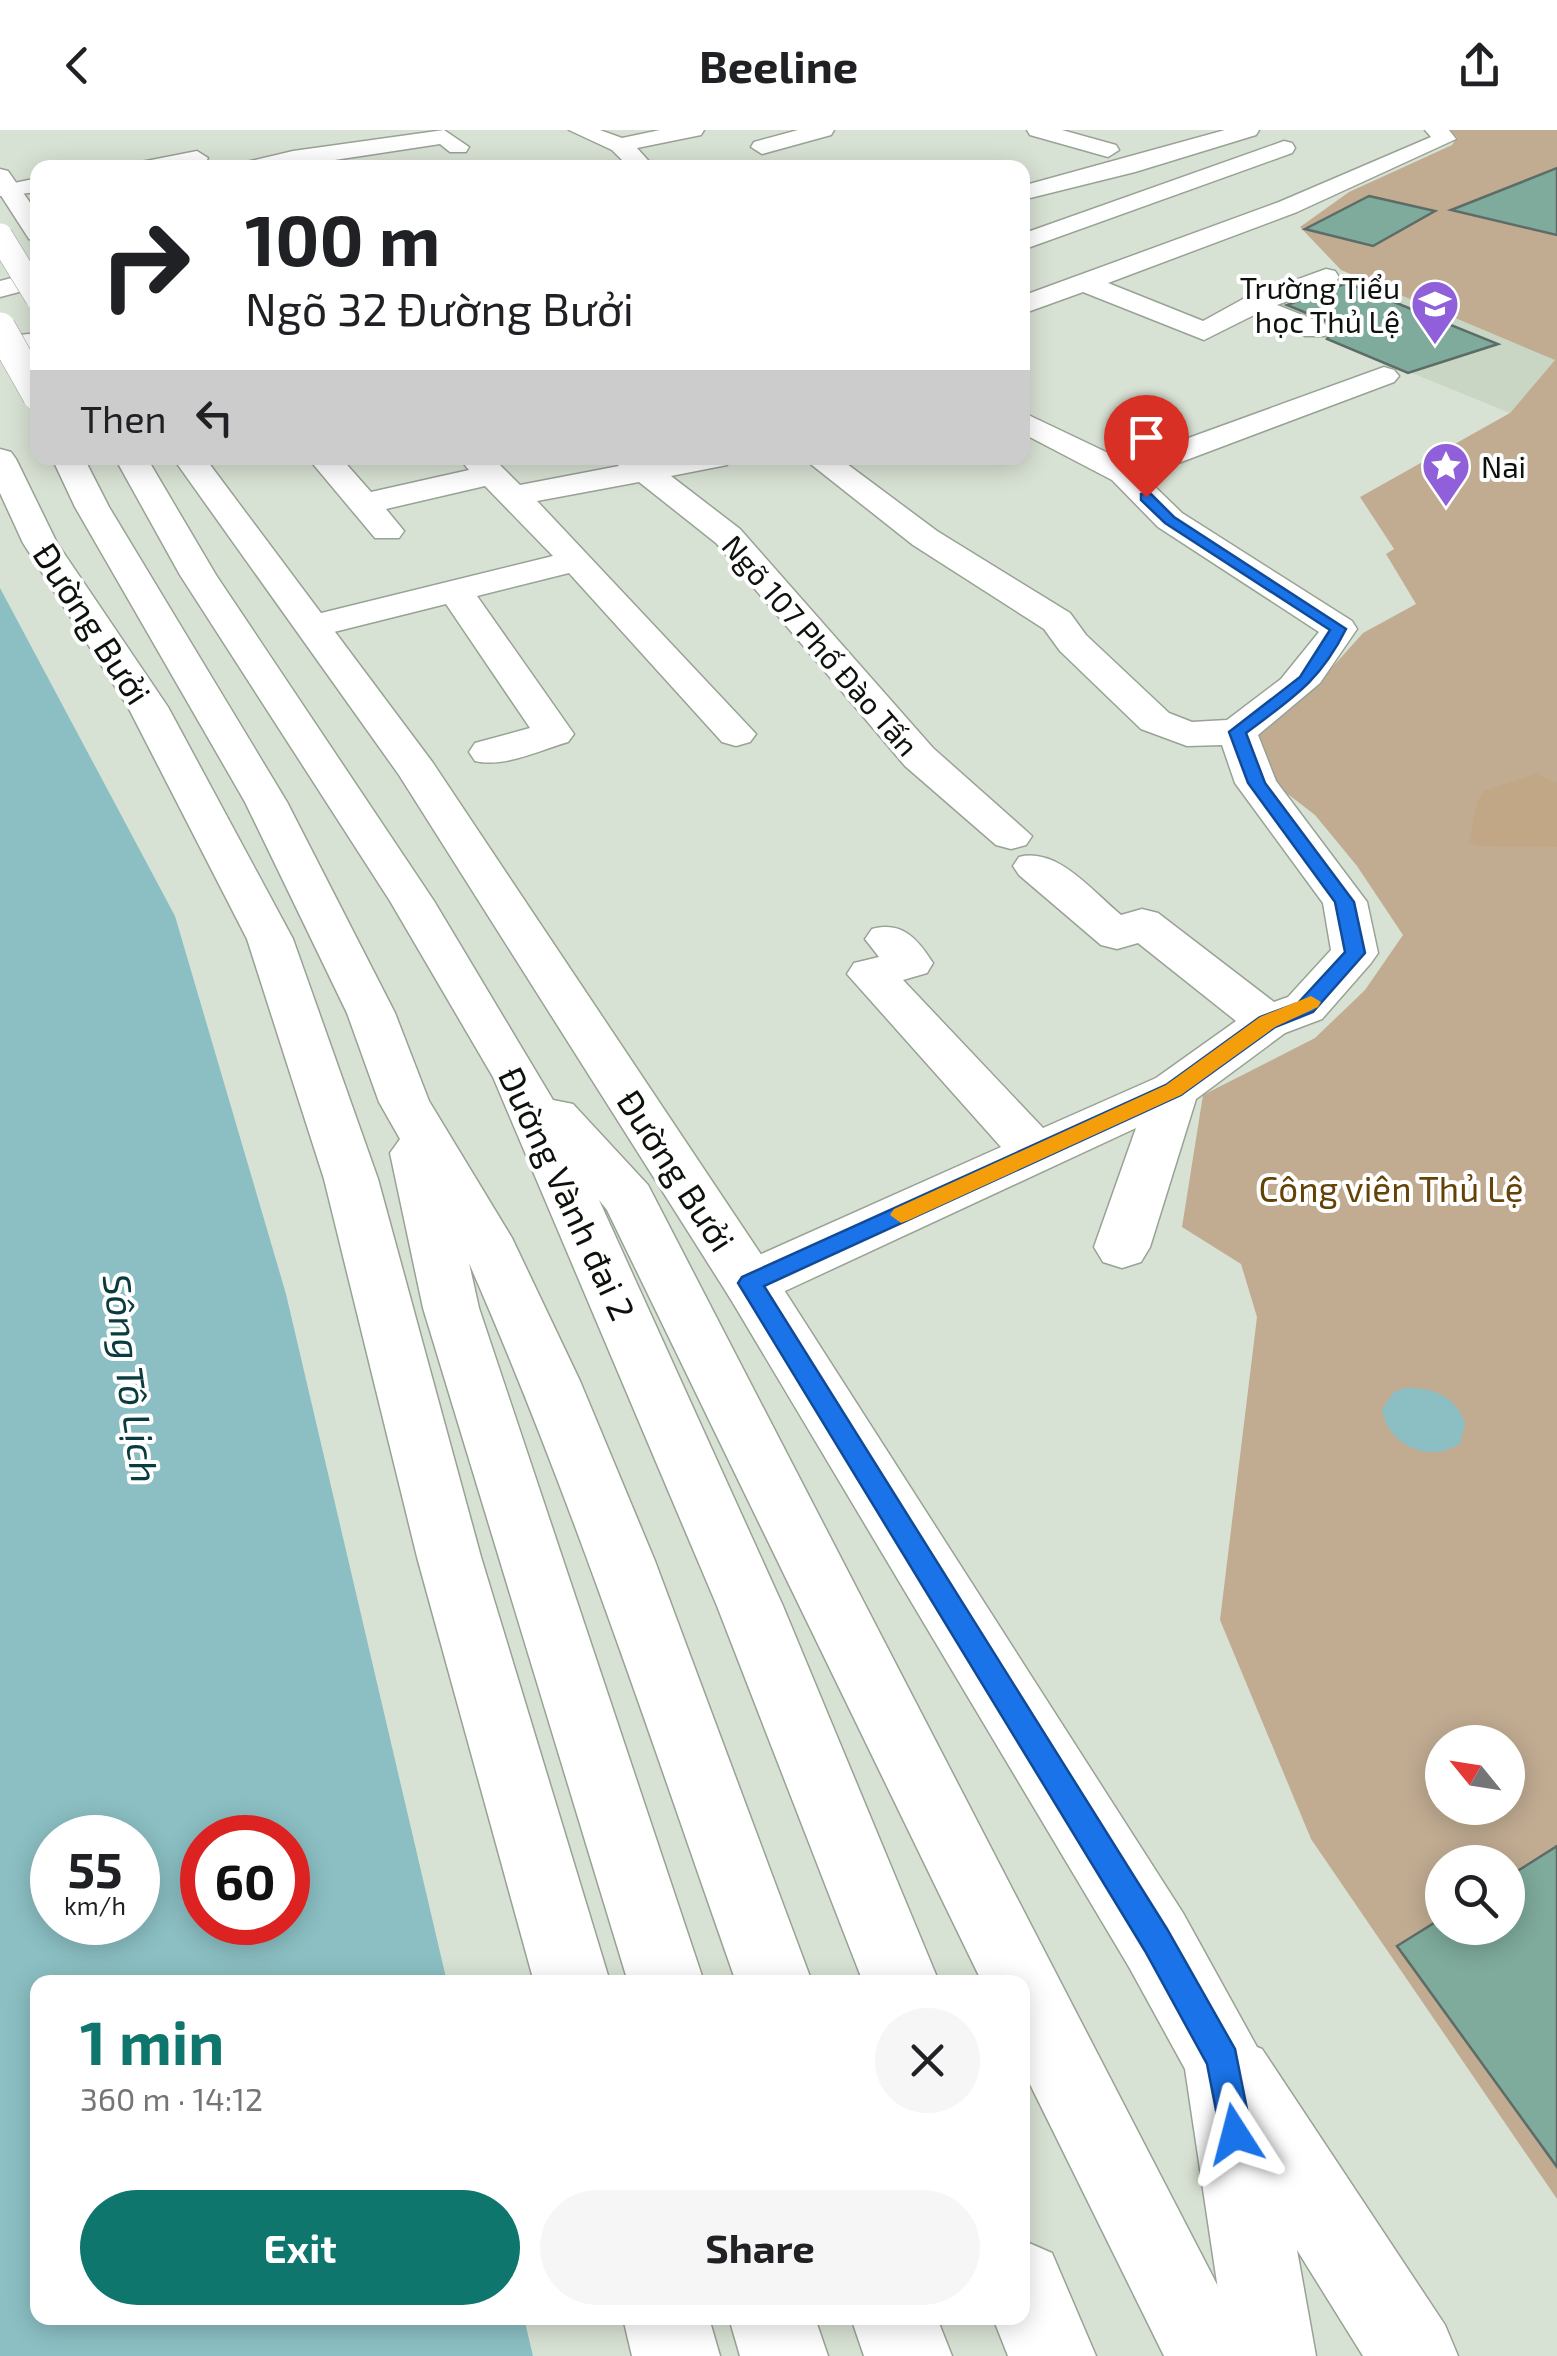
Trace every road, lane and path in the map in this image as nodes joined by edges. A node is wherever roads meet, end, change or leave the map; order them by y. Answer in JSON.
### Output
{"nodes":[{"id":1,"x":580,"y":130,"type":"edge"},
{"id":2,"x":693,"y":130,"type":"edge"},
{"id":3,"x":823,"y":130,"type":"edge"},
{"id":4,"x":1038,"y":130,"type":"edge"},
{"id":5,"x":1176,"y":130,"type":"edge"},
{"id":6,"x":1436,"y":130,"type":"edge"},
{"id":7,"x":1241,"y":133,"type":"edge"},
{"id":8,"x":180,"y":140,"type":"dead end"},
{"id":9,"x":749,"y":143,"type":"dead end"},
{"id":10,"x":620,"y":146,"type":"junction"},
{"id":11,"x":458,"y":147,"type":"dead end"},
{"id":12,"x":1108,"y":150,"type":"junction"},
{"id":13,"x":350,"y":152,"type":"junction"},
{"id":14,"x":198,"y":160,"type":"edge"},
{"id":15,"x":300,"y":160,"type":"edge"},
{"id":16,"x":362,"y":160,"type":"edge"},
{"id":17,"x":635,"y":160,"type":"edge"},
{"id":18,"x":1338,"y":161,"type":"dead end"},
{"id":19,"x":1375,"y":170,"type":"junction"},
{"id":20,"x":4,"y":183,"type":"edge"},
{"id":21,"x":1030,"y":184,"type":"edge"},
{"id":22,"x":1030,"y":184,"type":"edge"},
{"id":23,"x":30,"y":185,"type":"edge"},
{"id":24,"x":1030,"y":186,"type":"edge"},
{"id":25,"x":1098,"y":217,"type":"junction"},
{"id":26,"x":30,"y":222,"type":"edge"},
{"id":27,"x":1222,"y":232,"type":"junction"},
{"id":28,"x":0,"y":236,"type":"edge"},
{"id":29,"x":1030,"y":240,"type":"edge"},
{"id":30,"x":1185,"y":245,"type":"junction"},
{"id":31,"x":1256,"y":247,"type":"dead end"},
{"id":32,"x":1291,"y":262,"type":"dead end"},
{"id":33,"x":30,"y":282,"type":"edge"},
{"id":34,"x":1084,"y":283,"type":"junction"},
{"id":35,"x":30,"y":285,"type":"edge"},
{"id":36,"x":0,"y":289,"type":"edge"},
{"id":37,"x":1034,"y":301,"type":"edge"},
{"id":38,"x":1254,"y":305,"type":"junction"},
{"id":39,"x":30,"y":315,"type":"edge"},
{"id":40,"x":0,"y":320,"type":"edge"},
{"id":41,"x":0,"y":328,"type":"edge"},
{"id":42,"x":1315,"y":330,"type":"dead end"},
{"id":43,"x":1146,"y":337,"type":"dead end"},
{"id":44,"x":30,"y":342,"type":"edge"},
{"id":45,"x":0,"y":346,"type":"edge"},
{"id":46,"x":1384,"y":376,"type":"dead end"},
{"id":47,"x":30,"y":381,"type":"edge"},
{"id":48,"x":1030,"y":424,"type":"edge"},
{"id":49,"x":0,"y":459,"type":"edge"},
{"id":50,"x":71,"y":465,"type":"edge"},
{"id":51,"x":135,"y":465,"type":"edge"},
{"id":52,"x":194,"y":465,"type":"edge"},
{"id":53,"x":330,"y":465,"type":"edge"},
{"id":54,"x":635,"y":465,"type":"edge"},
{"id":55,"x":828,"y":465,"type":"edge"},
{"id":56,"x":1123,"y":473,"type":"junction"},
{"id":57,"x":493,"y":476,"type":"edge"},
{"id":58,"x":364,"y":504,"type":"junction"},
{"id":59,"x":392,"y":537,"type":"dead end"},
{"id":60,"x":576,"y":561,"type":"junction"},
{"id":61,"x":455,"y":591,"type":"junction"},
{"id":62,"x":314,"y":626,"type":"junction"},
{"id":63,"x":1237,"y":732,"type":"junction"},
{"id":64,"x":736,"y":734,"type":"dead end"},
{"id":65,"x":490,"y":752,"type":"dead end"},
{"id":66,"x":888,"y":938,"type":"dead end"},
{"id":67,"x":1268,"y":1022,"type":"junction"},
{"id":68,"x":518,"y":1077,"type":"junction"},
{"id":69,"x":1174,"y":1090,"type":"junction"},
{"id":70,"x":404,"y":1102,"type":"junction"},
{"id":71,"x":1038,"y":1154,"type":"junction"},
{"id":72,"x":1122,"y":1247,"type":"dead end"},
{"id":73,"x":750,"y":1283,"type":"junction"},
{"id":74,"x":570,"y":1975,"type":"edge"},
{"id":75,"x":664,"y":1975,"type":"edge"},
{"id":76,"x":771,"y":1975,"type":"edge"},
{"id":77,"x":898,"y":1975,"type":"edge"},
{"id":78,"x":1018,"y":1975,"type":"edge"},
{"id":79,"x":1030,"y":1999,"type":"edge"},
{"id":80,"x":1223,"y":2060,"type":"junction"},
{"id":81,"x":1030,"y":2302,"type":"edge"},
{"id":82,"x":668,"y":2325,"type":"edge"},
{"id":83,"x":774,"y":2325,"type":"edge"},
{"id":84,"x":897,"y":2325,"type":"edge"},
{"id":85,"x":676,"y":2356,"type":"edge"},
{"id":86,"x":784,"y":2356,"type":"edge"},
{"id":87,"x":908,"y":2356,"type":"edge"},
{"id":88,"x":1052,"y":2356,"type":"edge"},
{"id":89,"x":1210,"y":2356,"type":"edge"},
{"id":90,"x":1272,"y":2356,"type":"edge"},
{"id":91,"x":1414,"y":2356,"type":"edge"}],
"edges":[{"from":1,"to":10,"type":"main road"},
{"from":2,"to":10,"type":"main road"},
{"from":3,"to":9,"type":"main road"},
{"from":4,"to":12,"type":"main road"},
{"from":5,"to":12,"type":"main road"},
{"from":6,"to":19,"type":"main road"},
{"from":7,"to":22,"type":"main road"},
{"from":7,"to":25,"type":"main road"},
{"from":8,"to":14,"type":"main road"},
{"from":10,"to":17,"type":"main road"},
{"from":11,"to":13,"type":"main road"},
{"from":12,"to":21,"type":"main road"},
{"from":13,"to":15,"type":"main road"},
{"from":13,"to":16,"type":"main road"},
{"from":18,"to":19,"type":"main road"},
{"from":19,"to":27,"type":"main road"},
{"from":20,"to":23,"type":"main road"},
{"from":20,"to":26,"type":"main road"},
{"from":24,"to":25,"type":"main road"},
{"from":25,"to":29,"type":"main road"},
{"from":25,"to":30,"type":"main road"},
{"from":27,"to":30,"type":"main road"},
{"from":27,"to":31,"type":"main road"},
{"from":28,"to":35,"type":"main road","bridge":true},
{"from":30,"to":34,"type":"main road"},
{"from":32,"to":38,"type":"main road"},
{"from":33,"to":36,"type":"main road"},
{"from":34,"to":37,"type":"main road"},
{"from":34,"to":38,"type":"main road"},
{"from":37,"to":43,"type":"main road"},
{"from":38,"to":42,"type":"main road"},
{"from":39,"to":40,"type":"main road"},
{"from":41,"to":47,"type":"main road","bridge":true},
{"from":44,"to":45,"type":"main road"},
{"from":46,"to":56,"type":"main road"},
{"from":48,"to":56,"type":"main road"},
{"from":49,"to":74,"type":"main road","name":"Đường Bưởi"},
{"from":50,"to":70,"type":"main road"},
{"from":51,"to":68,"type":"main road","name":"Đường Vành đai 2"},
{"from":52,"to":62,"type":"main road","name":"Đường Bưởi"},
{"from":53,"to":58,"type":"main road"},
{"from":54,"to":57,"type":"main road"},
{"from":54,"to":67,"type":"main road","name":"Ngõ 107 Phố Đào Tấn"},
{"from":55,"to":63,"type":"main road"},
{"from":56,"to":63,"type":"main road"},
{"from":57,"to":58,"type":"main road"},
{"from":57,"to":60,"type":"main road"},
{"from":58,"to":59,"type":"main road"},
{"from":60,"to":61,"type":"main road"},
{"from":60,"to":64,"type":"main road"},
{"from":61,"to":62,"type":"main road"},
{"from":61,"to":65,"type":"main road"},
{"from":62,"to":73,"type":"main road","name":"Đường Bưởi"},
{"from":63,"to":67,"type":"main road"},
{"from":66,"to":71,"type":"main road"},
{"from":67,"to":69,"type":"main road"},
{"from":68,"to":77,"type":"main road","name":"Đường Vành đai 2"},
{"from":68,"to":78,"type":"main road"},
{"from":69,"to":71,"type":"main road"},
{"from":69,"to":72,"type":"main road"},
{"from":70,"to":75,"type":"main road"},
{"from":70,"to":76,"type":"main road"},
{"from":71,"to":73,"type":"main road"},
{"from":73,"to":80,"type":"main road","name":"Đường Bưởi"},
{"from":79,"to":89,"type":"main road"},
{"from":80,"to":90,"type":"main road","name":"Đường Bưởi"},
{"from":80,"to":91,"type":"main road"},
{"from":81,"to":88,"type":"main road"},
{"from":82,"to":85,"type":"main road"},
{"from":83,"to":86,"type":"main road"},
{"from":84,"to":87,"type":"main road"}]}
